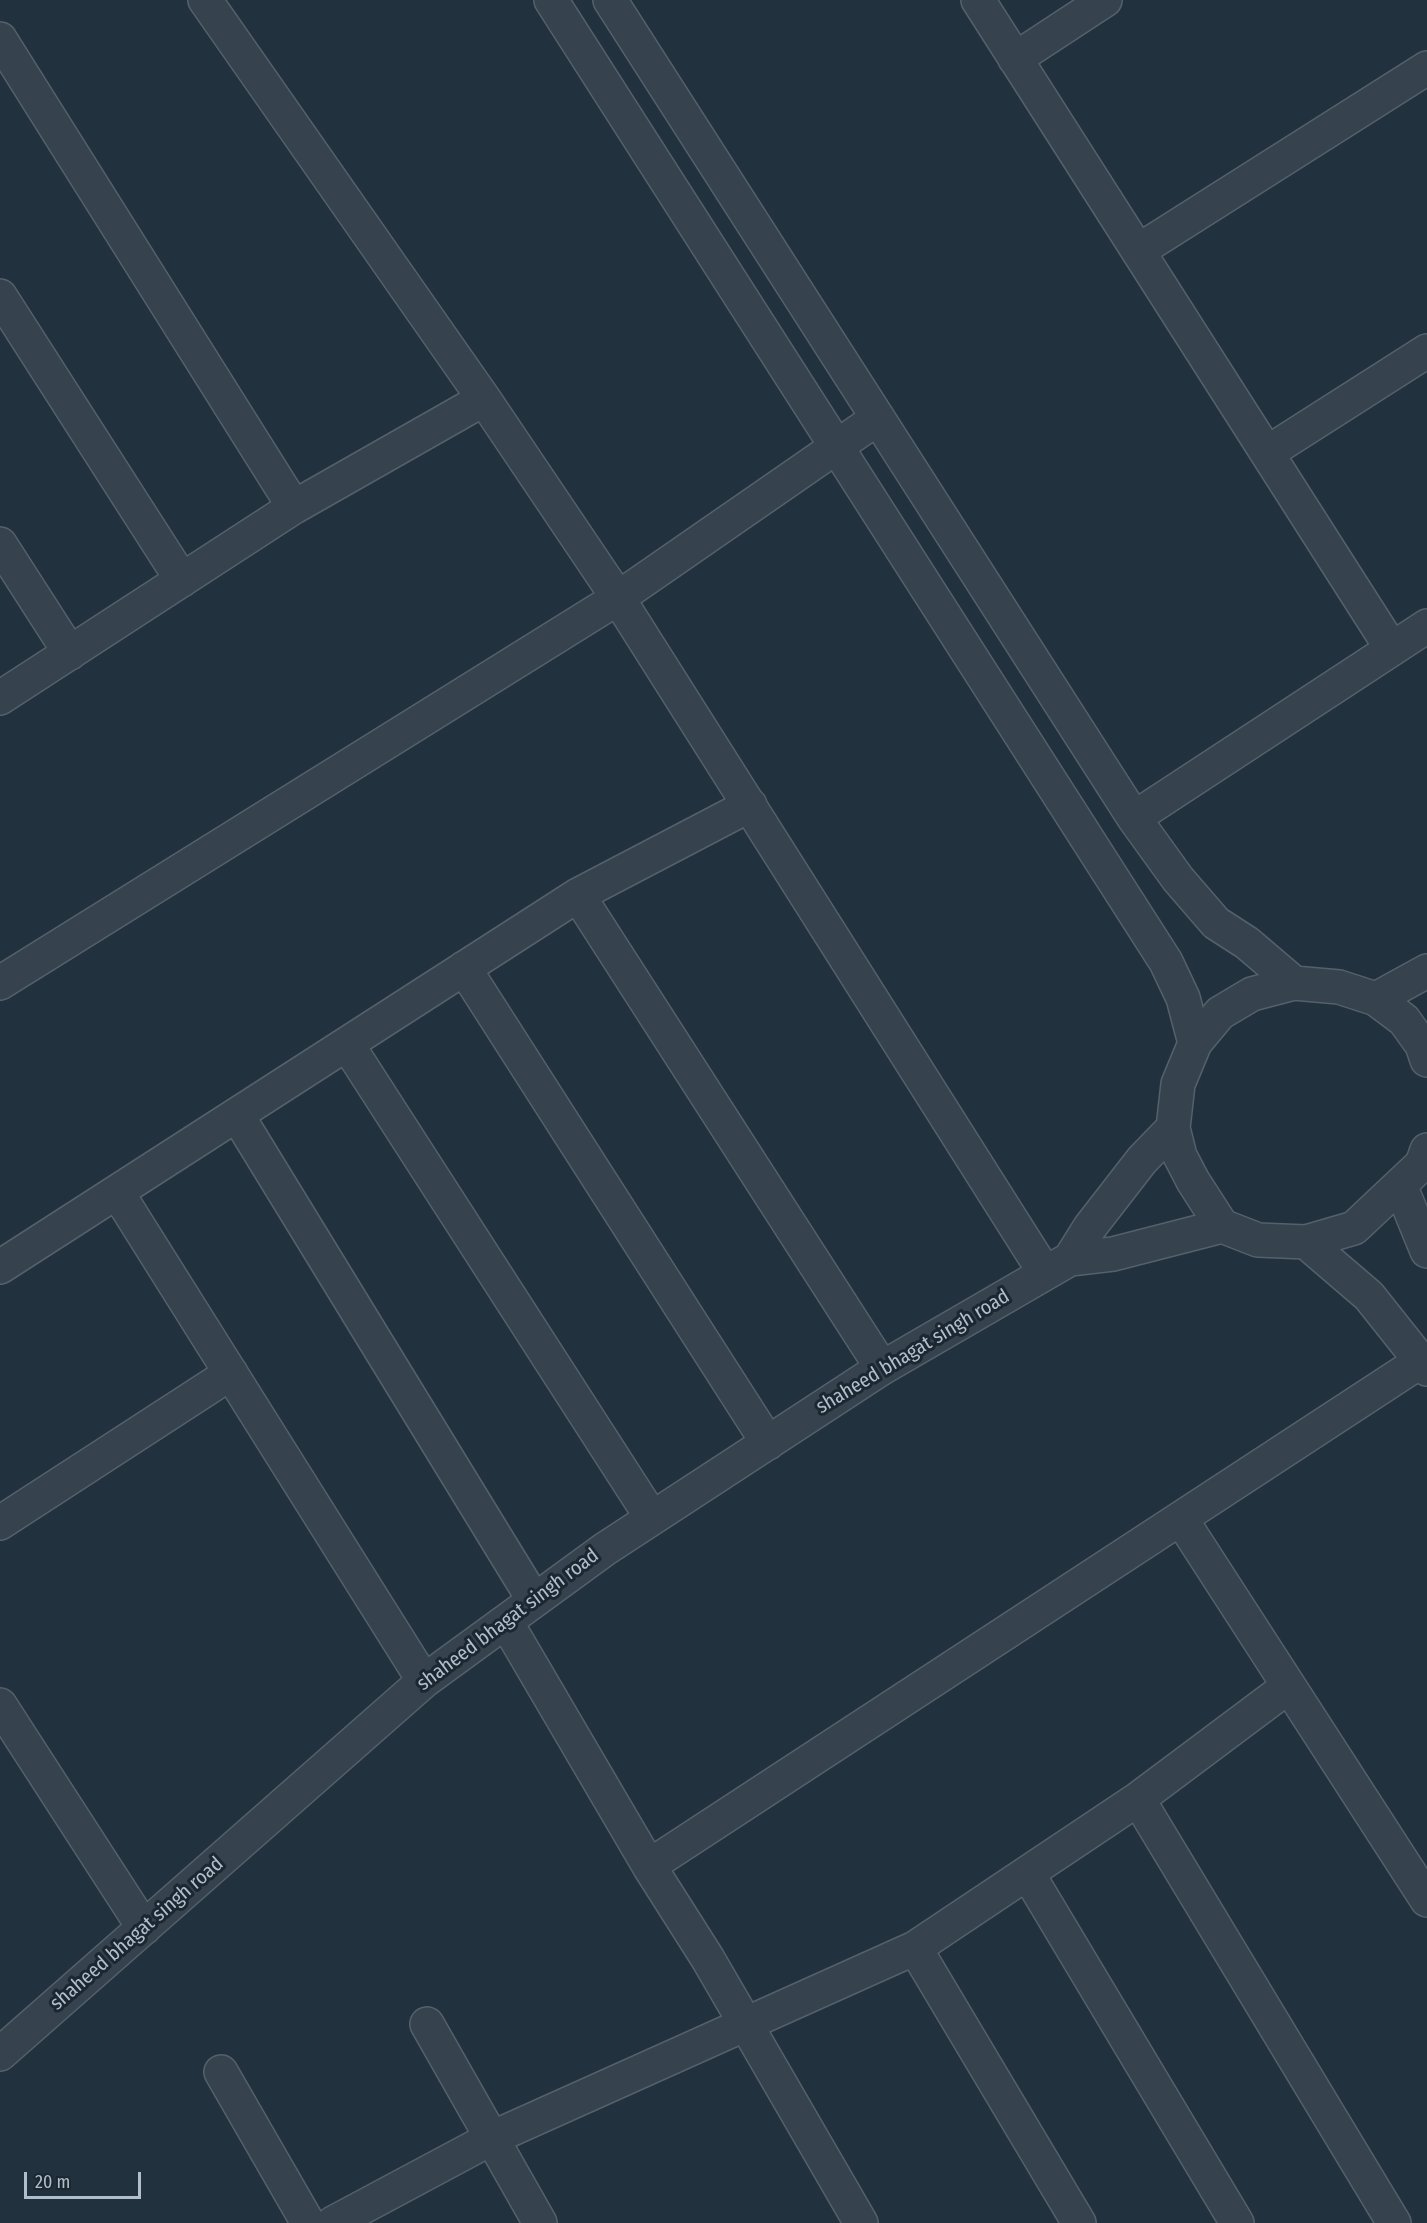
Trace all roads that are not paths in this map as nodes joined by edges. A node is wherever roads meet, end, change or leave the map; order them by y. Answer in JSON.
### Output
{"nodes":[{"id":1,"x":205,"y":0,"type":"edge"},
{"id":2,"x":551,"y":0,"type":"edge"},
{"id":3,"x":610,"y":0,"type":"edge"},
{"id":4,"x":978,"y":0,"type":"edge"},
{"id":5,"x":1105,"y":0,"type":"edge"},
{"id":6,"x":0,"y":39,"type":"edge"},
{"id":7,"x":1015,"y":59,"type":"junction"},
{"id":8,"x":1427,"y":68,"type":"edge"},
{"id":9,"x":1138,"y":251,"type":"junction"},
{"id":10,"x":0,"y":296,"type":"edge"},
{"id":11,"x":1427,"y":351,"type":"edge"},
{"id":12,"x":484,"y":399,"type":"junction"},
{"id":13,"x":878,"y":418,"type":"junction"},
{"id":14,"x":835,"y":445,"type":"junction"},
{"id":15,"x":1267,"y":453,"type":"junction"},
{"id":16,"x":294,"y":507,"type":"junction"},
{"id":17,"x":0,"y":544,"type":"edge"},
{"id":18,"x":182,"y":580,"type":"junction"},
{"id":19,"x":618,"y":598,"type":"junction"},
{"id":20,"x":1427,"y":626,"type":"edge"},
{"id":21,"x":1392,"y":649,"type":"junction"},
{"id":22,"x":70,"y":653,"type":"junction"},
{"id":23,"x":0,"y":698,"type":"edge"},
{"id":24,"x":750,"y":805,"type":"junction"},
{"id":25,"x":1134,"y":818,"type":"junction"},
{"id":26,"x":578,"y":895,"type":"junction"},
{"id":27,"x":464,"y":968,"type":"junction"},
{"id":28,"x":1427,"y":971,"type":"edge"},
{"id":29,"x":0,"y":983,"type":"edge"},
{"id":30,"x":1294,"y":983,"type":"junction"},
{"id":31,"x":1376,"y":999,"type":"junction"},
{"id":32,"x":1196,"y":1043,"type":"junction"},
{"id":33,"x":347,"y":1044,"type":"junction"},
{"id":34,"x":1427,"y":1060,"type":"edge"},
{"id":35,"x":237,"y":1115,"type":"junction"},
{"id":36,"x":1173,"y":1128,"type":"junction"},
{"id":37,"x":1427,"y":1150,"type":"edge"},
{"id":38,"x":1400,"y":1185,"type":"junction"},
{"id":39,"x":117,"y":1191,"type":"junction"},
{"id":40,"x":1222,"y":1226,"type":"junction"},
{"id":41,"x":1306,"y":1242,"type":"junction"},
{"id":42,"x":1427,"y":1251,"type":"edge"},
{"id":43,"x":1057,"y":1266,"type":"junction"},
{"id":44,"x":0,"y":1267,"type":"edge"},
{"id":45,"x":1424,"y":1365,"type":"edge"},
{"id":46,"x":882,"y":1368,"type":"junction"},
{"id":47,"x":231,"y":1373,"type":"junction"},
{"id":48,"x":768,"y":1443,"type":"junction"},
{"id":49,"x":652,"y":1518,"type":"junction"},
{"id":50,"x":1181,"y":1519,"type":"junction"},
{"id":51,"x":0,"y":1523,"type":"edge"},
{"id":52,"x":534,"y":1600,"type":"junction"},
{"id":53,"x":506,"y":1622,"type":"junction"},
{"id":54,"x":424,"y":1681,"type":"junction"},
{"id":55,"x":1289,"y":1686,"type":"junction"},
{"id":56,"x":0,"y":1706,"type":"edge"},
{"id":57,"x":1138,"y":1799,"type":"junction"},
{"id":58,"x":650,"y":1866,"type":"junction"},
{"id":59,"x":1028,"y":1874,"type":"junction"},
{"id":60,"x":1427,"y":1900,"type":"edge"},
{"id":61,"x":144,"y":1928,"type":"junction"},
{"id":62,"x":915,"y":1948,"type":"junction"},
{"id":63,"x":427,"y":2024,"type":"dead end"},
{"id":64,"x":747,"y":2025,"type":"junction"},
{"id":65,"x":1,"y":2050,"type":"edge"},
{"id":66,"x":221,"y":2072,"type":"dead end"},
{"id":67,"x":492,"y":2138,"type":"junction"},
{"id":68,"x":308,"y":2223,"type":"edge"},
{"id":69,"x":333,"y":2223,"type":"edge"},
{"id":70,"x":540,"y":2223,"type":"edge"},
{"id":71,"x":861,"y":2223,"type":"edge"},
{"id":72,"x":1079,"y":2223,"type":"edge"},
{"id":73,"x":1237,"y":2223,"type":"edge"},
{"id":74,"x":1394,"y":2223,"type":"edge"}],
"edges":[{"from":1,"to":12,"type":"street"},
{"from":2,"to":14,"type":"street"},
{"from":3,"to":13,"type":"street"},
{"from":4,"to":7,"type":"street"},
{"from":5,"to":7,"type":"street"},
{"from":6,"to":16,"type":"street"},
{"from":7,"to":9,"type":"street"},
{"from":8,"to":9,"type":"street"},
{"from":9,"to":15,"type":"street"},
{"from":10,"to":18,"type":"street"},
{"from":11,"to":15,"type":"street"},
{"from":12,"to":16,"type":"street"},
{"from":12,"to":19,"type":"street"},
{"from":13,"to":14,"type":"street"},
{"from":13,"to":25,"type":"street"},
{"from":14,"to":19,"type":"street"},
{"from":14,"to":32,"type":"street"},
{"from":15,"to":21,"type":"street"},
{"from":16,"to":18,"type":"street"},
{"from":17,"to":22,"type":"street"},
{"from":18,"to":22,"type":"street"},
{"from":19,"to":24,"type":"street"},
{"from":19,"to":29,"type":"street"},
{"from":20,"to":21,"type":"street"},
{"from":21,"to":25,"type":"street"},
{"from":22,"to":23,"type":"street"},
{"from":24,"to":26,"type":"street"},
{"from":24,"to":43,"type":"street"},
{"from":25,"to":30,"type":"street"},
{"from":26,"to":27,"type":"street"},
{"from":26,"to":46,"type":"street"},
{"from":27,"to":33,"type":"street"},
{"from":27,"to":48,"type":"street"},
{"from":28,"to":31,"type":"street"},
{"from":30,"to":31,"type":"street"},
{"from":30,"to":32,"type":"street"},
{"from":31,"to":34,"type":"street"},
{"from":32,"to":36,"type":"street"},
{"from":33,"to":35,"type":"street"},
{"from":33,"to":49,"type":"street"},
{"from":35,"to":39,"type":"street"},
{"from":35,"to":52,"type":"street"},
{"from":36,"to":40,"type":"street"},
{"from":36,"to":43,"type":"street"},
{"from":37,"to":38,"type":"street"},
{"from":38,"to":41,"type":"street"},
{"from":38,"to":42,"type":"street"},
{"from":39,"to":44,"type":"street"},
{"from":39,"to":47,"type":"street"},
{"from":40,"to":41,"type":"street"},
{"from":40,"to":43,"type":"street"},
{"from":41,"to":45,"type":"street"},
{"from":43,"to":46,"type":"street","name":"shaheed bhagat singh road"},
{"from":45,"to":50,"type":"street"},
{"from":46,"to":48,"type":"street","name":"shaheed bhagat singh road"},
{"from":47,"to":51,"type":"street"},
{"from":47,"to":54,"type":"street"},
{"from":48,"to":49,"type":"street","name":"shaheed bhagat singh road"},
{"from":49,"to":52,"type":"street","name":"shaheed bhagat singh road"},
{"from":50,"to":55,"type":"street"},
{"from":50,"to":58,"type":"street"},
{"from":52,"to":53,"type":"street","name":"shaheed bhagat singh road"},
{"from":53,"to":54,"type":"street","name":"shaheed bhagat singh road"},
{"from":53,"to":58,"type":"street"},
{"from":54,"to":61,"type":"street","name":"shaheed bhagat singh road"},
{"from":55,"to":57,"type":"street"},
{"from":55,"to":60,"type":"street"},
{"from":56,"to":61,"type":"street"},
{"from":57,"to":59,"type":"street"},
{"from":57,"to":74,"type":"street"},
{"from":58,"to":64,"type":"street"},
{"from":59,"to":62,"type":"street"},
{"from":59,"to":73,"type":"street"},
{"from":61,"to":65,"type":"street","name":"shaheed bhagat singh road"},
{"from":62,"to":64,"type":"street"},
{"from":62,"to":72,"type":"street"},
{"from":63,"to":67,"type":"street"},
{"from":64,"to":67,"type":"street"},
{"from":64,"to":71,"type":"street"},
{"from":66,"to":68,"type":"street"},
{"from":67,"to":69,"type":"street"},
{"from":67,"to":70,"type":"street"}]}
